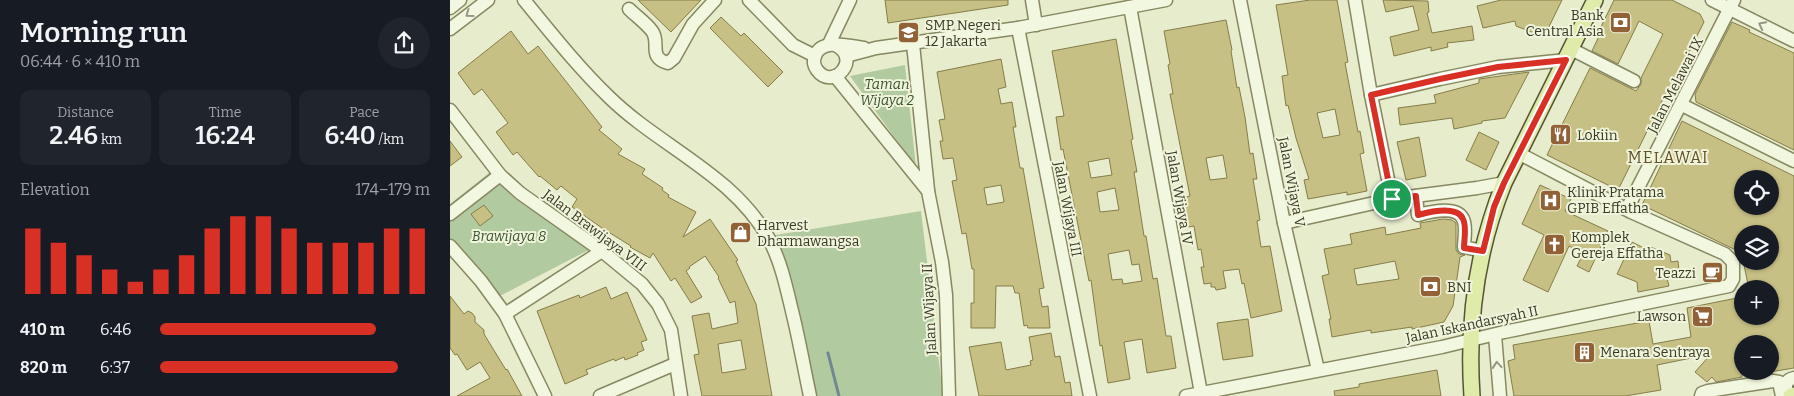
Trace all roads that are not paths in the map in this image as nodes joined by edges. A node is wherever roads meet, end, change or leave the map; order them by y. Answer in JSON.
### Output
{"nodes":[{"id":1,"x":460,"y":0,"type":"edge"},
{"id":2,"x":488,"y":0,"type":"edge"},
{"id":3,"x":524,"y":0,"type":"edge"},
{"id":4,"x":715,"y":0,"type":"edge"},
{"id":5,"x":749,"y":0,"type":"edge"},
{"id":6,"x":850,"y":0,"type":"edge"},
{"id":7,"x":1032,"y":0,"type":"edge"},
{"id":8,"x":1166,"y":0,"type":"edge"},
{"id":9,"x":1240,"y":0,"type":"edge"},
{"id":10,"x":1356,"y":0,"type":"edge"},
{"id":11,"x":1595,"y":0,"type":"edge"},
{"id":12,"x":1712,"y":0,"type":"edge"},
{"id":13,"x":1732,"y":4,"type":"edge"},
{"id":14,"x":1130,"y":7,"type":"junction"},
{"id":15,"x":450,"y":8,"type":"edge"},
{"id":16,"x":629,"y":9,"type":"dead end"},
{"id":17,"x":1036,"y":25,"type":"junction"},
{"id":18,"x":1018,"y":28,"type":"junction"},
{"id":19,"x":450,"y":29,"type":"edge"},
{"id":20,"x":1794,"y":41,"type":"edge"},
{"id":21,"x":913,"y":44,"type":"junction"},
{"id":22,"x":832,"y":45,"type":"junction"},
{"id":23,"x":876,"y":48,"type":"junction"},
{"id":24,"x":1568,"y":54,"type":"junction"},
{"id":25,"x":815,"y":56,"type":"junction"},
{"id":26,"x":846,"y":56,"type":"junction"},
{"id":27,"x":835,"y":76,"type":"junction"},
{"id":28,"x":1634,"y":81,"type":"dead end"},
{"id":29,"x":1371,"y":95,"type":"junction"},
{"id":30,"x":1682,"y":105,"type":"junction"},
{"id":31,"x":450,"y":110,"type":"edge"},
{"id":32,"x":1520,"y":154,"type":"junction"},
{"id":33,"x":1794,"y":161,"type":"edge"},
{"id":34,"x":500,"y":175,"type":"junction"},
{"id":35,"x":1504,"y":183,"type":"junction"},
{"id":36,"x":928,"y":191,"type":"junction"},
{"id":37,"x":1416,"y":196,"type":"junction"},
{"id":38,"x":1392,"y":199,"type":"junction"},
{"id":39,"x":1627,"y":209,"type":"junction"},
{"id":40,"x":450,"y":214,"type":"edge"},
{"id":41,"x":1284,"y":223,"type":"junction"},
{"id":42,"x":450,"y":246,"type":"edge"},
{"id":43,"x":602,"y":251,"type":"junction"},
{"id":44,"x":1483,"y":251,"type":"junction"},
{"id":45,"x":505,"y":314,"type":"junction"},
{"id":46,"x":1495,"y":335,"type":"junction"},
{"id":47,"x":1471,"y":340,"type":"junction"},
{"id":48,"x":676,"y":364,"type":"junction"},
{"id":49,"x":1318,"y":370,"type":"junction"},
{"id":50,"x":1794,"y":378,"type":"edge"},
{"id":51,"x":1201,"y":393,"type":"junction"},
{"id":52,"x":545,"y":396,"type":"edge"},
{"id":53,"x":600,"y":396,"type":"edge"},
{"id":54,"x":682,"y":396,"type":"edge"},
{"id":55,"x":810,"y":396,"type":"edge"},
{"id":56,"x":949,"y":396,"type":"edge"},
{"id":57,"x":1090,"y":396,"type":"edge"},
{"id":58,"x":1186,"y":396,"type":"edge"},
{"id":59,"x":1472,"y":396,"type":"edge"},
{"id":60,"x":1500,"y":396,"type":"edge"},
{"id":61,"x":1701,"y":396,"type":"edge"},
{"id":62,"x":1782,"y":396,"type":"edge"},
{"id":63,"x":1787,"y":396,"type":"edge"}],
"edges":[{"from":1,"to":15,"type":"street"},
{"from":2,"to":19,"type":"street","one_way":true},
{"from":3,"to":55,"type":"street"},
{"from":4,"to":16,"type":"street"},
{"from":5,"to":25,"type":"street"},
{"from":6,"to":22,"type":"street"},
{"from":7,"to":17,"type":"street"},
{"from":8,"to":14,"type":"street"},
{"from":9,"to":41,"type":"street","name":"Jalan Wijaya V"},
{"from":10,"to":29,"type":"street"},
{"from":11,"to":24,"type":"main road"},
{"from":12,"to":13,"type":"street"},
{"from":20,"to":13,"type":"street","one_way":true},
{"from":13,"to":30,"type":"street","name":"Jalan Melawai IX"},
{"from":14,"to":17,"type":"street"},
{"from":14,"to":51,"type":"street","name":"Jalan Wijaya IV"},
{"from":17,"to":18,"type":"street"},
{"from":18,"to":21,"type":"street"},
{"from":18,"to":57,"type":"street","name":"Jalan Wijaya III"},
{"from":21,"to":23,"type":"street"},
{"from":21,"to":36,"type":"street","name":"Jalan Wijaya II"},
{"from":22,"to":23,"type":"street"},
{"from":22,"to":25,"type":"street"},
{"from":22,"to":26,"type":"street"},
{"from":23,"to":26,"type":"street"},
{"from":24,"to":28,"type":"street"},
{"from":24,"to":29,"type":"street"},
{"from":24,"to":32,"type":"main road"},
{"from":25,"to":27,"type":"street"},
{"from":26,"to":27,"type":"street"},
{"from":27,"to":36,"type":"street","name":"Jalan Wijaya II"},
{"from":29,"to":38,"type":"street"},
{"from":30,"to":33,"type":"street"},
{"from":30,"to":39,"type":"street","name":"Jalan Melawai IX"},
{"from":31,"to":34,"type":"street","name":"Jalan Brawijaya VIII"},
{"from":32,"to":35,"type":"main road"},
{"from":32,"to":39,"type":"street"},
{"from":34,"to":40,"type":"street"},
{"from":34,"to":43,"type":"street","name":"Jalan Brawijaya VIII"},
{"from":35,"to":37,"type":"street"},
{"from":35,"to":44,"type":"main road"},
{"from":36,"to":56,"type":"street","name":"Jalan Wijaya II"},
{"from":37,"to":38,"type":"street"},
{"from":37,"to":44,"type":"street"},
{"from":38,"to":41,"type":"street"},
{"from":39,"to":46,"type":"street","name":"Jalan Iskandarsyah II"},
{"from":41,"to":49,"type":"street","name":"Jalan Wijaya V"},
{"from":42,"to":45,"type":"street"},
{"from":43,"to":45,"type":"street"},
{"from":43,"to":48,"type":"street","name":"Jalan Brawijaya VIII"},
{"from":44,"to":47,"type":"main road"},
{"from":45,"to":52,"type":"street"},
{"from":46,"to":47,"type":"street","name":"Jalan Iskandarsyah II"},
{"from":60,"to":46,"type":"street","one_way":true},
{"from":47,"to":49,"type":"street","name":"Jalan Iskandarsyah II"},
{"from":47,"to":59,"type":"main road"},
{"from":48,"to":53,"type":"street"},
{"from":48,"to":54,"type":"street","name":"Jalan Brawijaya VIII"},
{"from":49,"to":51,"type":"street","name":"Jalan Iskandarsyah II"},
{"from":50,"to":63,"type":"street"},
{"from":51,"to":58,"type":"street","name":"Jalan Iskandarsyah II"},
{"from":61,"to":62,"type":"street"}]}
